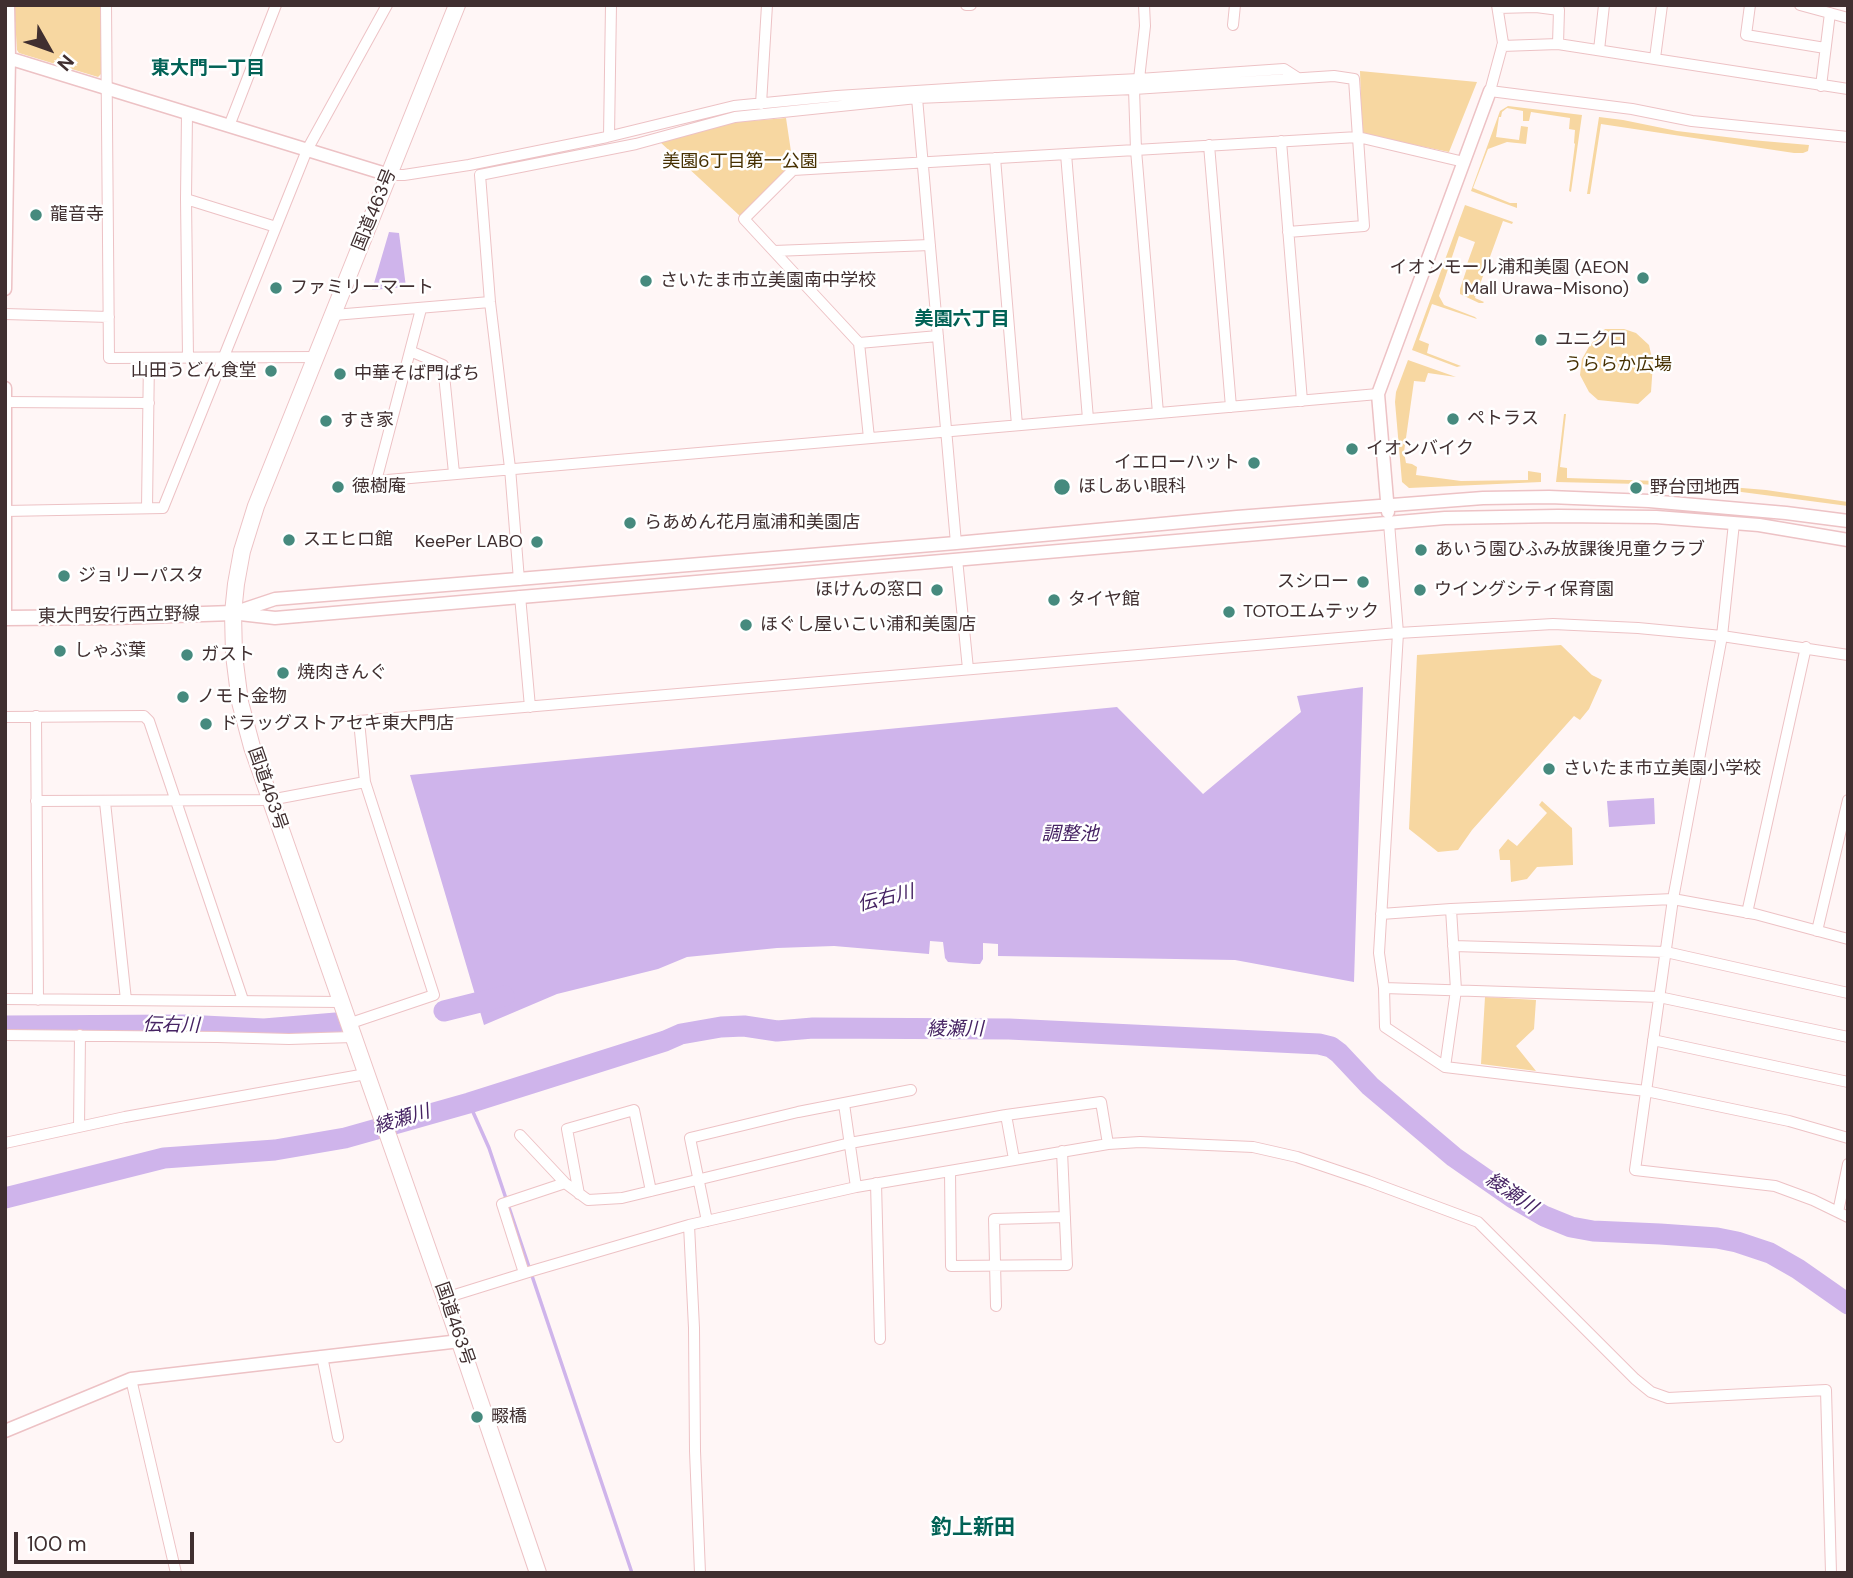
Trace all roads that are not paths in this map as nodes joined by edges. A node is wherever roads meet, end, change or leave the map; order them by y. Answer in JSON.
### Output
{"nodes":[{"id":1,"x":8,"y":5,"type":"edge"},
{"id":2,"x":106,"y":5,"type":"edge"},
{"id":3,"x":276,"y":5,"type":"edge"},
{"id":4,"x":387,"y":5,"type":"edge"},
{"id":5,"x":457,"y":5,"type":"edge"},
{"id":6,"x":611,"y":5,"type":"edge"},
{"id":7,"x":767,"y":5,"type":"edge"},
{"id":8,"x":1144,"y":5,"type":"edge"},
{"id":9,"x":1235,"y":5,"type":"edge"},
{"id":10,"x":1604,"y":5,"type":"edge"},
{"id":11,"x":1662,"y":5,"type":"edge"},
{"id":12,"x":1750,"y":5,"type":"edge"},
{"id":13,"x":1800,"y":5,"type":"edge"},
{"id":14,"x":1497,"y":7,"type":"edge"},
{"id":15,"x":1830,"y":13,"type":"junction"},
{"id":16,"x":1848,"y":18,"type":"edge"},
{"id":17,"x":1233,"y":24,"type":"dead end"},
{"id":18,"x":1558,"y":44,"type":"junction"},
{"id":19,"x":1502,"y":46,"type":"junction"},
{"id":20,"x":1825,"y":48,"type":"junction"},
{"id":21,"x":1599,"y":50,"type":"junction"},
{"id":22,"x":7,"y":58,"type":"edge"},
{"id":23,"x":1655,"y":58,"type":"junction"},
{"id":24,"x":1137,"y":84,"type":"junction"},
{"id":25,"x":1821,"y":86,"type":"junction"},
{"id":26,"x":106,"y":88,"type":"junction"},
{"id":27,"x":1848,"y":89,"type":"edge"},
{"id":28,"x":1490,"y":91,"type":"junction"},
{"id":29,"x":917,"y":98,"type":"junction"},
{"id":30,"x":761,"y":104,"type":"junction"},
{"id":31,"x":187,"y":113,"type":"junction"},
{"id":32,"x":229,"y":126,"type":"junction"},
{"id":33,"x":608,"y":136,"type":"junction"},
{"id":34,"x":1358,"y":137,"type":"junction"},
{"id":35,"x":1848,"y":137,"type":"edge"},
{"id":36,"x":1281,"y":141,"type":"junction"},
{"id":37,"x":1209,"y":145,"type":"junction"},
{"id":38,"x":307,"y":150,"type":"junction"},
{"id":39,"x":1136,"y":150,"type":"junction"},
{"id":40,"x":1066,"y":154,"type":"junction"},
{"id":41,"x":995,"y":158,"type":"junction"},
{"id":42,"x":923,"y":162,"type":"junction"},
{"id":43,"x":1464,"y":162,"type":"junction"},
{"id":44,"x":389,"y":175,"type":"junction"},
{"id":45,"x":186,"y":199,"type":"junction"},
{"id":46,"x":276,"y":227,"type":"junction"},
{"id":47,"x":1288,"y":232,"type":"junction"},
{"id":48,"x":930,"y":245,"type":"junction"},
{"id":49,"x":774,"y":251,"type":"junction"},
{"id":50,"x":5,"y":289,"type":"edge"},
{"id":51,"x":490,"y":302,"type":"junction"},
{"id":52,"x":421,"y":309,"type":"junction"},
{"id":53,"x":5,"y":314,"type":"edge"},
{"id":54,"x":334,"y":315,"type":"junction"},
{"id":55,"x":109,"y":317,"type":"junction"},
{"id":56,"x":938,"y":336,"type":"junction"},
{"id":57,"x":859,"y":343,"type":"junction"},
{"id":58,"x":410,"y":351,"type":"junction"},
{"id":59,"x":224,"y":356,"type":"junction"},
{"id":60,"x":188,"y":357,"type":"junction"},
{"id":61,"x":318,"y":357,"type":"junction"},
{"id":62,"x":149,"y":358,"type":"junction"},
{"id":63,"x":5,"y":388,"type":"edge"},
{"id":64,"x":1378,"y":394,"type":"junction"},
{"id":65,"x":1303,"y":401,"type":"junction"},
{"id":66,"x":5,"y":402,"type":"edge"},
{"id":67,"x":149,"y":403,"type":"junction"},
{"id":68,"x":1231,"y":407,"type":"junction"},
{"id":69,"x":1158,"y":413,"type":"junction"},
{"id":70,"x":1088,"y":419,"type":"junction"},
{"id":71,"x":1017,"y":425,"type":"junction"},
{"id":72,"x":946,"y":431,"type":"junction"},
{"id":73,"x":869,"y":438,"type":"junction"},
{"id":74,"x":510,"y":468,"type":"junction"},
{"id":75,"x":454,"y":473,"type":"junction"},
{"id":76,"x":1387,"y":505,"type":"junction"},
{"id":77,"x":147,"y":508,"type":"junction"},
{"id":78,"x":6,"y":511,"type":"edge"},
{"id":79,"x":1848,"y":521,"type":"edge"},
{"id":80,"x":1389,"y":523,"type":"junction"},
{"id":81,"x":1734,"y":523,"type":"junction"},
{"id":82,"x":1848,"y":540,"type":"edge"},
{"id":83,"x":956,"y":543,"type":"junction"},
{"id":84,"x":957,"y":559,"type":"junction"},
{"id":85,"x":519,"y":580,"type":"junction"},
{"id":86,"x":520,"y":596,"type":"junction"},
{"id":87,"x":233,"y":613,"type":"junction"},
{"id":88,"x":5,"y":620,"type":"edge"},
{"id":89,"x":1398,"y":633,"type":"junction"},
{"id":90,"x":1722,"y":636,"type":"junction"},
{"id":91,"x":1805,"y":647,"type":"junction"},
{"id":92,"x":1848,"y":655,"type":"edge"},
{"id":93,"x":968,"y":669,"type":"junction"},
{"id":94,"x":530,"y":707,"type":"junction"},
{"id":95,"x":36,"y":716,"type":"junction"},
{"id":96,"x":5,"y":717,"type":"edge"},
{"id":97,"x":365,"y":782,"type":"junction"},
{"id":98,"x":270,"y":800,"type":"junction"},
{"id":99,"x":1848,"y":800,"type":"edge"},
{"id":100,"x":36,"y":801,"type":"junction"},
{"id":101,"x":176,"y":801,"type":"junction"},
{"id":102,"x":105,"y":802,"type":"junction"},
{"id":103,"x":1673,"y":900,"type":"junction"},
{"id":104,"x":1451,"y":909,"type":"junction"},
{"id":105,"x":1746,"y":913,"type":"junction"},
{"id":106,"x":1381,"y":915,"type":"junction"},
{"id":107,"x":1817,"y":931,"type":"junction"},
{"id":108,"x":1848,"y":939,"type":"edge"},
{"id":109,"x":1453,"y":946,"type":"junction"},
{"id":110,"x":1666,"y":952,"type":"junction"},
{"id":111,"x":1384,"y":988,"type":"junction"},
{"id":112,"x":1456,"y":990,"type":"junction"},
{"id":113,"x":1848,"y":993,"type":"edge"},
{"id":114,"x":1659,"y":997,"type":"junction"},
{"id":115,"x":5,"y":999,"type":"edge"},
{"id":116,"x":38,"y":1000,"type":"junction"},
{"id":117,"x":126,"y":1000,"type":"junction"},
{"id":118,"x":243,"y":1000,"type":"junction"},
{"id":119,"x":340,"y":1002,"type":"junction"},
{"id":120,"x":350,"y":1031,"type":"junction"},
{"id":121,"x":5,"y":1035,"type":"edge"},
{"id":122,"x":80,"y":1035,"type":"junction"},
{"id":123,"x":1848,"y":1037,"type":"edge"},
{"id":124,"x":1653,"y":1040,"type":"junction"},
{"id":125,"x":1445,"y":1068,"type":"junction"},
{"id":126,"x":366,"y":1074,"type":"junction"},
{"id":127,"x":1848,"y":1082,"type":"edge"},
{"id":128,"x":911,"y":1090,"type":"dead end"},
{"id":129,"x":1646,"y":1091,"type":"junction"},
{"id":130,"x":844,"y":1104,"type":"junction"},
{"id":131,"x":1006,"y":1115,"type":"junction"},
{"id":132,"x":79,"y":1126,"type":"junction"},
{"id":133,"x":520,"y":1135,"type":"dead end"},
{"id":134,"x":1848,"y":1138,"type":"edge"},
{"id":135,"x":5,"y":1143,"type":"edge"},
{"id":136,"x":850,"y":1143,"type":"junction"},
{"id":137,"x":1108,"y":1144,"type":"junction"},
{"id":138,"x":1062,"y":1151,"type":"junction"},
{"id":139,"x":1014,"y":1159,"type":"junction"},
{"id":140,"x":1848,"y":1164,"type":"edge"},
{"id":141,"x":950,"y":1171,"type":"junction"},
{"id":142,"x":1847,"y":1177,"type":"edge"},
{"id":143,"x":698,"y":1179,"type":"junction"},
{"id":144,"x":565,"y":1183,"type":"junction"},
{"id":145,"x":876,"y":1183,"type":"junction"},
{"id":146,"x":856,"y":1187,"type":"junction"},
{"id":147,"x":651,"y":1191,"type":"junction"},
{"id":148,"x":579,"y":1194,"type":"junction"},
{"id":149,"x":1843,"y":1215,"type":"edge"},
{"id":150,"x":1065,"y":1217,"type":"junction"},
{"id":151,"x":708,"y":1221,"type":"junction"},
{"id":152,"x":689,"y":1225,"type":"junction"},
{"id":153,"x":995,"y":1266,"type":"junction"},
{"id":154,"x":524,"y":1273,"type":"junction"},
{"id":155,"x":445,"y":1298,"type":"junction"},
{"id":156,"x":996,"y":1306,"type":"dead end"},
{"id":157,"x":880,"y":1339,"type":"dead end"},
{"id":158,"x":460,"y":1341,"type":"junction"},
{"id":159,"x":321,"y":1356,"type":"junction"},
{"id":160,"x":131,"y":1379,"type":"junction"},
{"id":161,"x":5,"y":1431,"type":"edge"},
{"id":162,"x":338,"y":1437,"type":"dead end"},
{"id":163,"x":176,"y":1573,"type":"edge"},
{"id":164,"x":538,"y":1573,"type":"edge"},
{"id":165,"x":699,"y":1573,"type":"edge"},
{"id":166,"x":1830,"y":1573,"type":"edge"}],
"edges":[{"from":1,"to":22,"type":"street"},
{"from":2,"to":26,"type":"street"},
{"from":3,"to":32,"type":"street"},
{"from":4,"to":38,"type":"street"},
{"from":5,"to":44,"type":"highway","name":"国道463号"},
{"from":6,"to":33,"type":"street"},
{"from":7,"to":30,"type":"street"},
{"from":8,"to":24,"type":"street"},
{"from":9,"to":17,"type":"street"},
{"from":10,"to":21,"type":"street"},
{"from":11,"to":23,"type":"street"},
{"from":12,"to":20,"type":"street"},
{"from":13,"to":15,"type":"street"},
{"from":14,"to":18,"type":"street"},
{"from":14,"to":19,"type":"street"},
{"from":15,"to":16,"type":"street"},
{"from":15,"to":20,"type":"street"},
{"from":18,"to":19,"type":"street"},
{"from":18,"to":21,"type":"street"},
{"from":19,"to":28,"type":"street"},
{"from":20,"to":25,"type":"street"},
{"from":21,"to":23,"type":"street"},
{"from":22,"to":26,"type":"street"},
{"from":22,"to":50,"type":"street"},
{"from":23,"to":25,"type":"street"},
{"from":24,"to":29,"type":"street"},
{"from":24,"to":30,"type":"street"},
{"from":24,"to":34,"type":"street"},
{"from":24,"to":39,"type":"street"},
{"from":25,"to":27,"type":"street"},
{"from":26,"to":31,"type":"street"},
{"from":26,"to":55,"type":"street"},
{"from":28,"to":35,"type":"street"},
{"from":28,"to":43,"type":"street"},
{"from":29,"to":42,"type":"street"},
{"from":29,"to":51,"type":"street"},
{"from":30,"to":33,"type":"street"},
{"from":31,"to":32,"type":"street"},
{"from":31,"to":45,"type":"street"},
{"from":32,"to":38,"type":"street"},
{"from":33,"to":44,"type":"street"},
{"from":34,"to":36,"type":"street"},
{"from":34,"to":43,"type":"street"},
{"from":34,"to":47,"type":"street"},
{"from":36,"to":37,"type":"street"},
{"from":36,"to":47,"type":"street"},
{"from":37,"to":39,"type":"street"},
{"from":37,"to":68,"type":"street"},
{"from":38,"to":44,"type":"street"},
{"from":38,"to":46,"type":"street"},
{"from":39,"to":40,"type":"street"},
{"from":39,"to":69,"type":"street"},
{"from":40,"to":41,"type":"street"},
{"from":40,"to":70,"type":"street"},
{"from":41,"to":42,"type":"street"},
{"from":41,"to":71,"type":"street"},
{"from":42,"to":48,"type":"street"},
{"from":42,"to":49,"type":"street"},
{"from":43,"to":64,"type":"street"},
{"from":44,"to":54,"type":"highway","name":"国道463号"},
{"from":45,"to":46,"type":"street"},
{"from":45,"to":60,"type":"street"},
{"from":46,"to":59,"type":"street"},
{"from":47,"to":65,"type":"street"},
{"from":48,"to":49,"type":"street"},
{"from":48,"to":56,"type":"street"},
{"from":49,"to":57,"type":"street"},
{"from":51,"to":52,"type":"street"},
{"from":51,"to":74,"type":"street"},
{"from":52,"to":54,"type":"street"},
{"from":52,"to":58,"type":"street"},
{"from":53,"to":55,"type":"street"},
{"from":54,"to":61,"type":"highway","name":"国道463号"},
{"from":55,"to":62,"type":"street"},
{"from":56,"to":57,"type":"street"},
{"from":56,"to":72,"type":"street"},
{"from":57,"to":73,"type":"street"},
{"from":58,"to":75,"type":"street"},
{"from":58,"to":75,"type":"street"},
{"from":59,"to":60,"type":"street"},
{"from":59,"to":61,"type":"street"},
{"from":59,"to":77,"type":"street"},
{"from":60,"to":62,"type":"street"},
{"from":61,"to":87,"type":"highway","name":"国道463号"},
{"from":62,"to":67,"type":"street"},
{"from":63,"to":66,"type":"street"},
{"from":64,"to":65,"type":"street"},
{"from":64,"to":76,"type":"street"},
{"from":65,"to":68,"type":"street"},
{"from":66,"to":67,"type":"street"},
{"from":66,"to":78,"type":"street"},
{"from":67,"to":77,"type":"street"},
{"from":68,"to":69,"type":"street"},
{"from":69,"to":70,"type":"street"},
{"from":70,"to":71,"type":"street"},
{"from":71,"to":72,"type":"street"},
{"from":72,"to":73,"type":"street"},
{"from":72,"to":83,"type":"street"},
{"from":73,"to":74,"type":"street"},
{"from":74,"to":75,"type":"street"},
{"from":74,"to":85,"type":"street"},
{"from":76,"to":79,"type":"street"},
{"from":76,"to":80,"type":"street"},
{"from":76,"to":83,"type":"street"},
{"from":77,"to":78,"type":"street"},
{"from":78,"to":88,"type":"street"},
{"from":80,"to":81,"type":"street"},
{"from":80,"to":84,"type":"street"},
{"from":80,"to":89,"type":"street"},
{"from":81,"to":82,"type":"street"},
{"from":81,"to":90,"type":"street"},
{"from":83,"to":85,"type":"street"},
{"from":84,"to":86,"type":"street"},
{"from":84,"to":93,"type":"street"},
{"from":85,"to":87,"type":"street"},
{"from":86,"to":87,"type":"street"},
{"from":86,"to":94,"type":"street"},
{"from":87,"to":88,"type":"main road","name":"東大門安行西立野線"},
{"from":87,"to":98,"type":"highway","name":"国道463号"},
{"from":89,"to":90,"type":"street"},
{"from":89,"to":93,"type":"street"},
{"from":89,"to":106,"type":"street"},
{"from":90,"to":91,"type":"street"},
{"from":90,"to":103,"type":"street"},
{"from":91,"to":92,"type":"street"},
{"from":91,"to":105,"type":"street"},
{"from":93,"to":94,"type":"street"},
{"from":94,"to":97,"type":"street"},
{"from":95,"to":96,"type":"street"},
{"from":95,"to":100,"type":"street"},
{"from":95,"to":101,"type":"street"},
{"from":97,"to":98,"type":"street"},
{"from":97,"to":120,"type":"street"},
{"from":98,"to":101,"type":"street"},
{"from":98,"to":119,"type":"highway","name":"国道463号"},
{"from":99,"to":107,"type":"street"},
{"from":100,"to":102,"type":"street"},
{"from":100,"to":116,"type":"street"},
{"from":101,"to":102,"type":"street"},
{"from":101,"to":118,"type":"street"},
{"from":102,"to":117,"type":"street"},
{"from":103,"to":104,"type":"street"},
{"from":103,"to":105,"type":"street"},
{"from":103,"to":110,"type":"street"},
{"from":104,"to":106,"type":"street"},
{"from":104,"to":109,"type":"street"},
{"from":105,"to":107,"type":"street"},
{"from":106,"to":111,"type":"street"},
{"from":107,"to":108,"type":"street"},
{"from":109,"to":110,"type":"street"},
{"from":109,"to":112,"type":"street"},
{"from":110,"to":113,"type":"street"},
{"from":110,"to":114,"type":"street"},
{"from":111,"to":112,"type":"street"},
{"from":111,"to":125,"type":"street"},
{"from":112,"to":114,"type":"street"},
{"from":112,"to":125,"type":"street"},
{"from":114,"to":123,"type":"street"},
{"from":114,"to":124,"type":"street"},
{"from":115,"to":116,"type":"street"},
{"from":116,"to":117,"type":"street"},
{"from":117,"to":118,"type":"street"},
{"from":118,"to":119,"type":"street"},
{"from":119,"to":120,"type":"highway","name":"国道463号"},
{"from":120,"to":122,"type":"street"},
{"from":120,"to":126,"type":"highway","name":"国道463号"},
{"from":121,"to":122,"type":"street"},
{"from":122,"to":132,"type":"street"},
{"from":124,"to":127,"type":"street"},
{"from":124,"to":129,"type":"street"},
{"from":125,"to":129,"type":"street"},
{"from":126,"to":132,"type":"street"},
{"from":126,"to":155,"type":"highway","name":"国道463号"},
{"from":128,"to":130,"type":"street"},
{"from":129,"to":134,"type":"street"},
{"from":129,"to":149,"type":"street"},
{"from":130,"to":136,"type":"street"},
{"from":130,"to":143,"type":"street"},
{"from":131,"to":136,"type":"street"},
{"from":131,"to":137,"type":"street"},
{"from":131,"to":139,"type":"street"},
{"from":132,"to":135,"type":"street"},
{"from":133,"to":144,"type":"street"},
{"from":136,"to":143,"type":"street"},
{"from":136,"to":146,"type":"street"},
{"from":137,"to":138,"type":"street"},
{"from":137,"to":166,"type":"street"},
{"from":138,"to":139,"type":"street"},
{"from":138,"to":150,"type":"street"},
{"from":139,"to":141,"type":"street"},
{"from":140,"to":142,"type":"street"},
{"from":141,"to":145,"type":"street"},
{"from":141,"to":153,"type":"street"},
{"from":142,"to":149,"type":"street"},
{"from":143,"to":147,"type":"street"},
{"from":143,"to":151,"type":"street"},
{"from":144,"to":148,"type":"street"},
{"from":144,"to":154,"type":"street"},
{"from":145,"to":146,"type":"street"},
{"from":145,"to":157,"type":"street"},
{"from":146,"to":151,"type":"street"},
{"from":147,"to":148,"type":"street"},
{"from":147,"to":148,"type":"street"},
{"from":150,"to":153,"type":"street"},
{"from":150,"to":153,"type":"street"},
{"from":151,"to":152,"type":"street"},
{"from":152,"to":154,"type":"street"},
{"from":152,"to":165,"type":"street"},
{"from":153,"to":156,"type":"street"},
{"from":154,"to":155,"type":"street"},
{"from":155,"to":158,"type":"highway","name":"国道463号"},
{"from":158,"to":159,"type":"street"},
{"from":158,"to":164,"type":"highway","name":"国道463号"},
{"from":159,"to":160,"type":"street"},
{"from":159,"to":162,"type":"street"},
{"from":160,"to":161,"type":"street"},
{"from":160,"to":163,"type":"street"}]}
